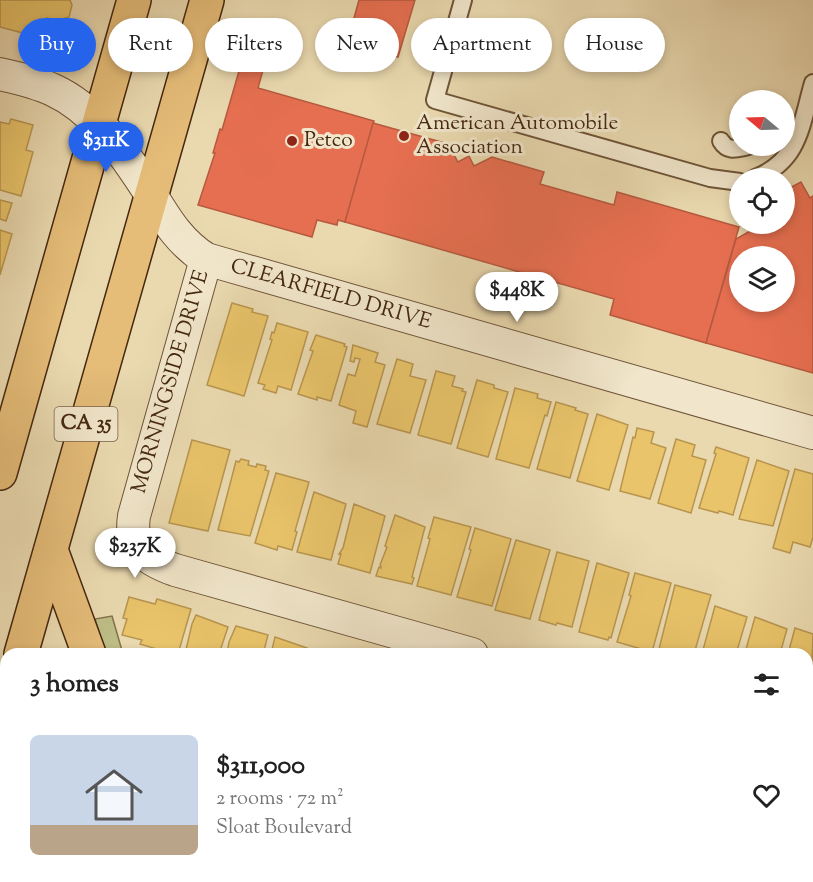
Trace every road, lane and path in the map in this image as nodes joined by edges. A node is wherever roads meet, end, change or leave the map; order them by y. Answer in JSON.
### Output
{"nodes":[{"id":1,"x":134,"y":0,"type":"edge"},
{"id":2,"x":207,"y":0,"type":"edge"},
{"id":3,"x":463,"y":0,"type":"edge"},
{"id":4,"x":0,"y":74,"type":"edge"},
{"id":5,"x":813,"y":82,"type":"edge"},
{"id":6,"x":98,"y":123,"type":"junction"},
{"id":7,"x":795,"y":127,"type":"edge"},
{"id":8,"x":721,"y":141,"type":"dead end"},
{"id":9,"x":729,"y":148,"type":"edge"},
{"id":10,"x":788,"y":156,"type":"edge"},
{"id":11,"x":775,"y":168,"type":"edge"},
{"id":12,"x":729,"y":181,"type":"edge"},
{"id":13,"x":151,"y":195,"type":"junction"},
{"id":14,"x":206,"y":259,"type":"junction"},
{"id":15,"x":813,"y":433,"type":"edge"},
{"id":16,"x":2,"y":461,"type":"edge"},
{"id":17,"x":51,"y":550,"type":"junction"},
{"id":18,"x":23,"y":648,"type":"edge"},
{"id":19,"x":87,"y":648,"type":"edge"},
{"id":20,"x":451,"y":648,"type":"edge"}],
"edges":[{"from":1,"to":6,"type":"main road"},
{"from":2,"to":13,"type":"main road","number":"CA 35"},
{"from":3,"to":12,"type":"lane"},
{"from":4,"to":6,"type":"street","name":"CLEARFIELD DRIVE"},
{"from":5,"to":7,"type":"lane"},
{"from":6,"to":13,"type":"street","name":"CLEARFIELD DRIVE"},
{"from":6,"to":16,"type":"main road"},
{"from":8,"to":9,"type":"lane"},
{"from":10,"to":11,"type":"lane"},
{"from":13,"to":14,"type":"street","name":"CLEARFIELD DRIVE"},
{"from":13,"to":17,"type":"main road","number":"CA 35"},
{"from":14,"to":15,"type":"street","name":"CLEARFIELD DRIVE"},
{"from":14,"to":20,"type":"street","name":"MORNINGSIDE DRIVE"},
{"from":17,"to":18,"type":"main road","number":"CA 35"},
{"from":17,"to":19,"type":"main road"}]}
